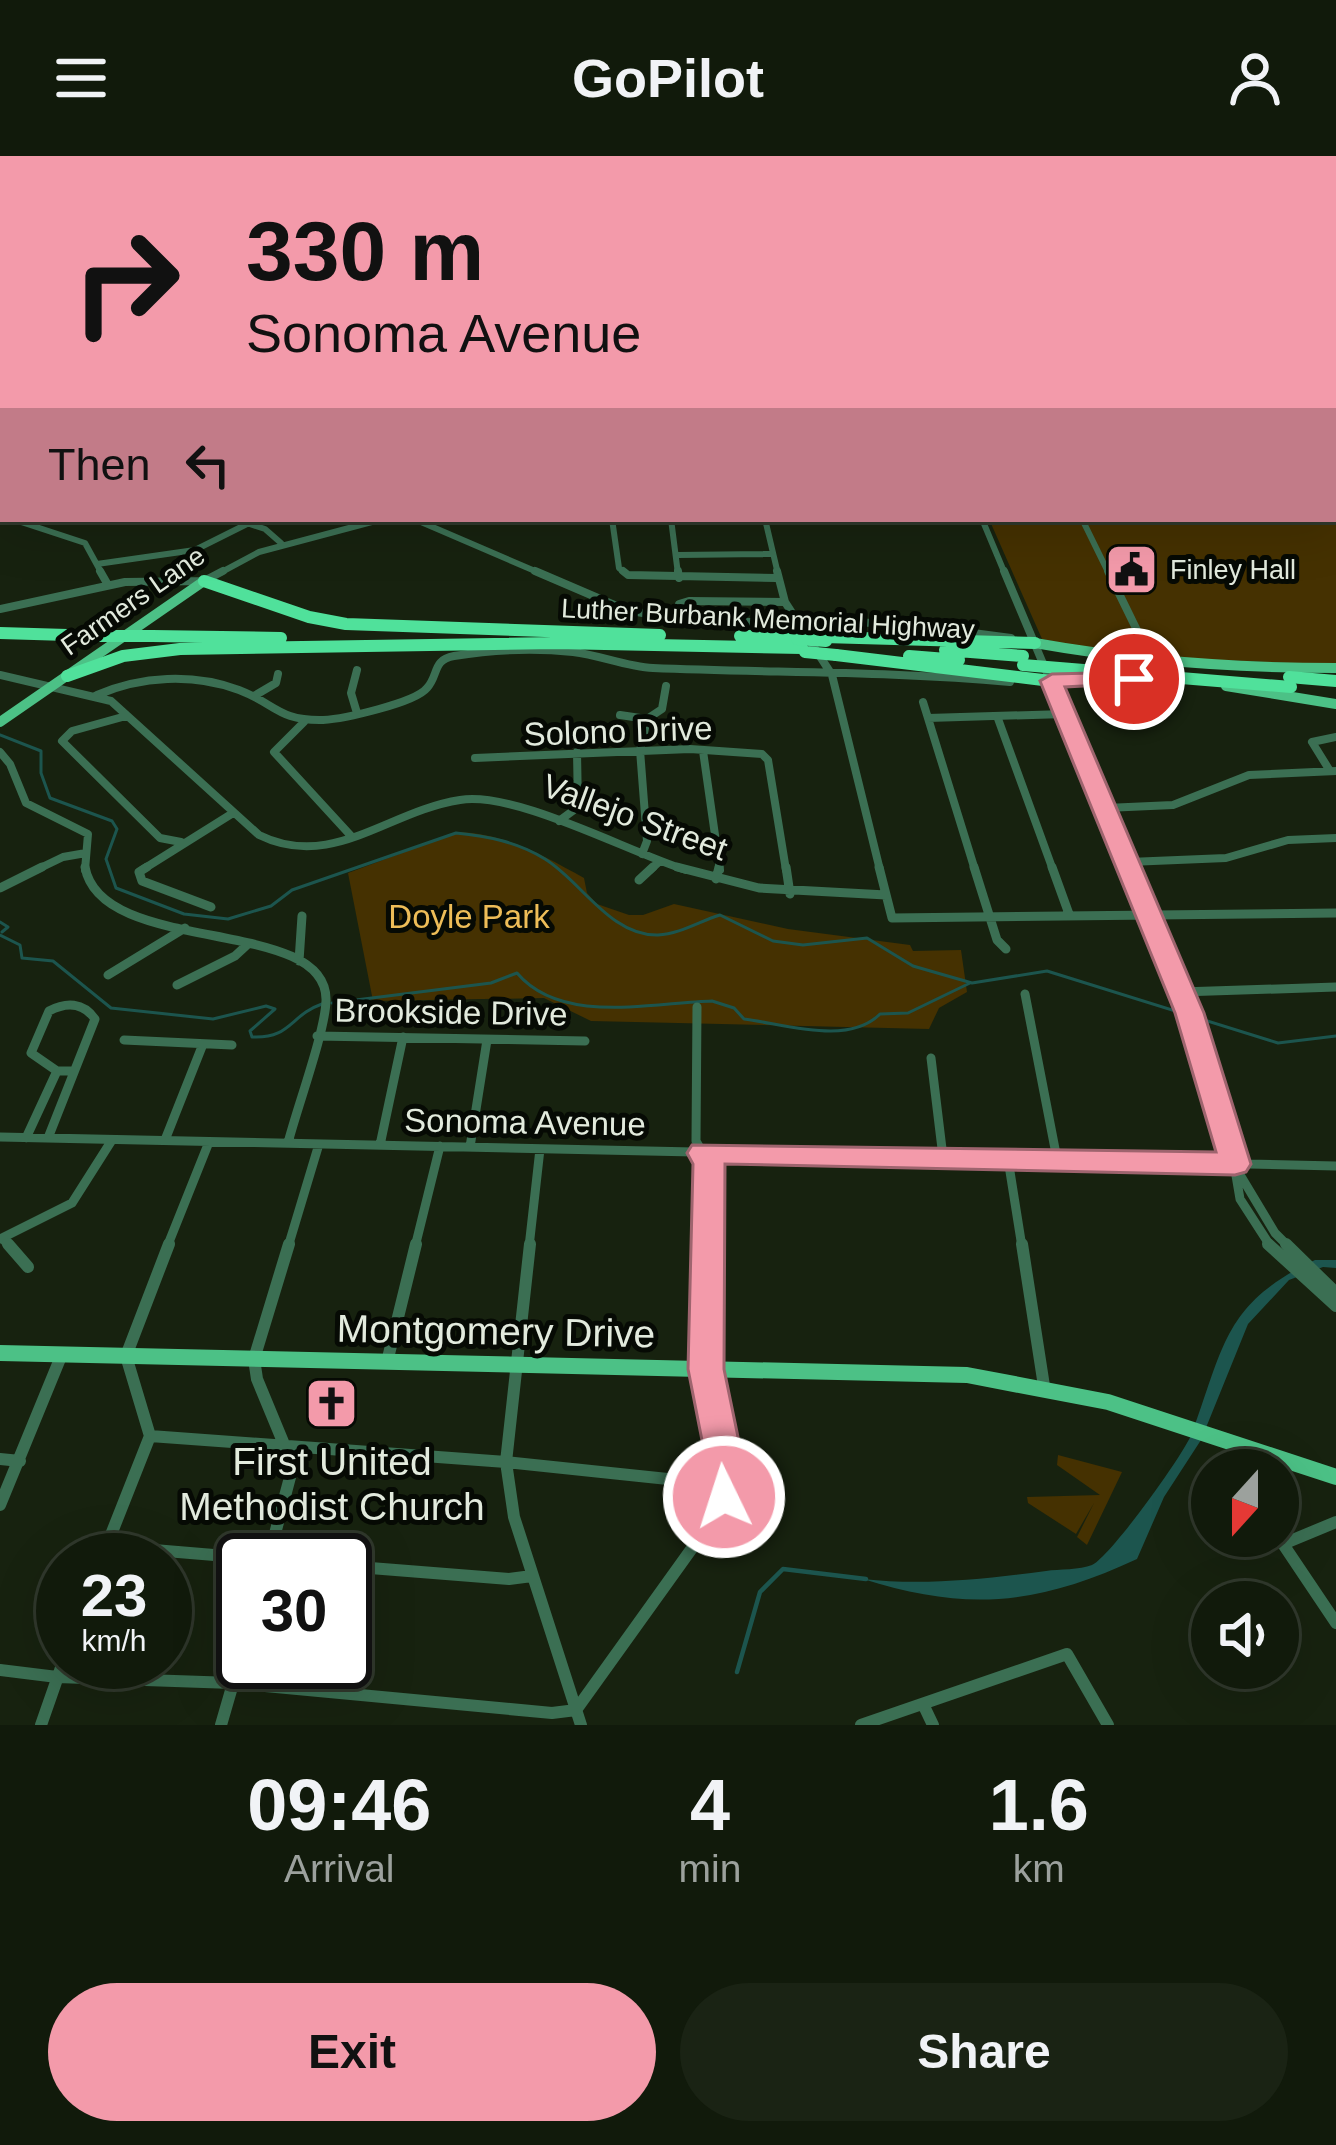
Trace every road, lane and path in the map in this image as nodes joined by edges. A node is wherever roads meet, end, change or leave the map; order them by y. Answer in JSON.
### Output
{"nodes":[{"id":1,"x":21,"y":522,"type":"edge"},
{"id":2,"x":246,"y":522,"type":"edge"},
{"id":3,"x":358,"y":522,"type":"edge"},
{"id":4,"x":372,"y":522,"type":"edge"},
{"id":5,"x":421,"y":522,"type":"edge"},
{"id":6,"x":613,"y":522,"type":"edge"},
{"id":7,"x":672,"y":522,"type":"edge"},
{"id":8,"x":763,"y":522,"type":"edge"},
{"id":9,"x":983,"y":522,"type":"edge"},
{"id":10,"x":1083,"y":522,"type":"edge"},
{"id":11,"x":249,"y":523,"type":"junction"},
{"id":12,"x":280,"y":543,"type":"junction"},
{"id":13,"x":773,"y":554,"type":"junction"},
{"id":14,"x":678,"y":555,"type":"junction"},
{"id":15,"x":97,"y":564,"type":"junction"},
{"id":16,"x":680,"y":578,"type":"junction"},
{"id":17,"x":776,"y":578,"type":"junction"},
{"id":18,"x":204,"y":581,"type":"junction"},
{"id":19,"x":109,"y":585,"type":"junction"},
{"id":20,"x":785,"y":602,"type":"junction"},
{"id":21,"x":0,"y":609,"type":"edge"},
{"id":22,"x":657,"y":616,"type":"junction"},
{"id":23,"x":675,"y":617,"type":"junction"},
{"id":24,"x":0,"y":633,"type":"edge"},
{"id":25,"x":799,"y":637,"type":"junction"},
{"id":26,"x":106,"y":641,"type":"junction"},
{"id":27,"x":1035,"y":643,"type":"junction"},
{"id":28,"x":556,"y":644,"type":"junction"},
{"id":29,"x":830,"y":646,"type":"junction"},
{"id":30,"x":180,"y":649,"type":"junction"},
{"id":31,"x":1153,"y":663,"type":"junction"},
{"id":32,"x":1276,"y":667,"type":"junction"},
{"id":33,"x":1336,"y":668,"type":"edge"},
{"id":34,"x":357,"y":670,"type":"dead end"},
{"id":35,"x":830,"y":670,"type":"junction"},
{"id":36,"x":278,"y":674,"type":"dead end"},
{"id":37,"x":0,"y":675,"type":"edge"},
{"id":38,"x":68,"y":676,"type":"junction"},
{"id":39,"x":1052,"y":681,"type":"junction"},
{"id":40,"x":1336,"y":681,"type":"edge"},
{"id":41,"x":666,"y":686,"type":"dead end"},
{"id":42,"x":50,"y":688,"type":"junction"},
{"id":43,"x":1292,"y":688,"type":"junction"},
{"id":44,"x":1336,"y":690,"type":"edge"},
{"id":45,"x":97,"y":695,"type":"junction"},
{"id":46,"x":254,"y":696,"type":"junction"},
{"id":47,"x":923,"y":702,"type":"dead end"},
{"id":48,"x":1336,"y":704,"type":"edge"},
{"id":49,"x":357,"y":713,"type":"junction"},
{"id":50,"x":1065,"y":714,"type":"junction"},
{"id":51,"x":620,"y":715,"type":"dead end"},
{"id":52,"x":125,"y":716,"type":"junction"},
{"id":53,"x":997,"y":716,"type":"junction"},
{"id":54,"x":928,"y":718,"type":"junction"},
{"id":55,"x":647,"y":719,"type":"junction"},
{"id":56,"x":0,"y":722,"type":"edge"},
{"id":57,"x":304,"y":722,"type":"junction"},
{"id":58,"x":1336,"y":737,"type":"edge"},
{"id":59,"x":640,"y":750,"type":"junction"},
{"id":60,"x":0,"y":752,"type":"edge"},
{"id":61,"x":577,"y":752,"type":"junction"},
{"id":62,"x":703,"y":752,"type":"junction"},
{"id":63,"x":475,"y":758,"type":"dead end"},
{"id":64,"x":1333,"y":771,"type":"edge"},
{"id":65,"x":1106,"y":808,"type":"junction"},
{"id":66,"x":233,"y":813,"type":"junction"},
{"id":67,"x":559,"y":821,"type":"junction"},
{"id":68,"x":352,"y":837,"type":"junction"},
{"id":69,"x":1336,"y":838,"type":"edge"},
{"id":70,"x":181,"y":842,"type":"junction"},
{"id":71,"x":86,"y":853,"type":"junction"},
{"id":72,"x":642,"y":854,"type":"junction"},
{"id":73,"x":660,"y":861,"type":"junction"},
{"id":74,"x":1129,"y":862,"type":"junction"},
{"id":75,"x":716,"y":879,"type":"junction"},
{"id":76,"x":639,"y":880,"type":"dead end"},
{"id":77,"x":0,"y":888,"type":"edge"},
{"id":78,"x":790,"y":894,"type":"junction"},
{"id":79,"x":886,"y":895,"type":"junction"},
{"id":80,"x":212,"y":907,"type":"dead end"},
{"id":81,"x":1336,"y":913,"type":"edge"},
{"id":82,"x":1070,"y":914,"type":"junction"},
{"id":83,"x":302,"y":916,"type":"dead end"},
{"id":84,"x":1149,"y":916,"type":"junction"},
{"id":85,"x":990,"y":917,"type":"junction"},
{"id":86,"x":185,"y":928,"type":"junction"},
{"id":87,"x":248,"y":944,"type":"junction"},
{"id":88,"x":1006,"y":949,"type":"dead end"},
{"id":89,"x":298,"y":961,"type":"junction"},
{"id":90,"x":108,"y":975,"type":"dead end"},
{"id":91,"x":177,"y":985,"type":"dead end"},
{"id":92,"x":1336,"y":987,"type":"edge"},
{"id":93,"x":1181,"y":992,"type":"junction"},
{"id":94,"x":1025,"y":994,"type":"dead end"},
{"id":95,"x":697,"y":1007,"type":"dead end"},
{"id":96,"x":317,"y":1036,"type":"junction"},
{"id":97,"x":403,"y":1037,"type":"junction"},
{"id":98,"x":124,"y":1040,"type":"dead end"},
{"id":99,"x":487,"y":1040,"type":"junction"},
{"id":100,"x":585,"y":1041,"type":"dead end"},
{"id":101,"x":203,"y":1044,"type":"junction"},
{"id":102,"x":232,"y":1045,"type":"dead end"},
{"id":103,"x":931,"y":1058,"type":"dead end"},
{"id":104,"x":57,"y":1071,"type":"junction"},
{"id":105,"x":74,"y":1071,"type":"junction"},
{"id":106,"x":0,"y":1137,"type":"edge"},
{"id":107,"x":26,"y":1138,"type":"junction"},
{"id":108,"x":48,"y":1138,"type":"junction"},
{"id":109,"x":112,"y":1140,"type":"junction"},
{"id":110,"x":165,"y":1141,"type":"junction"},
{"id":111,"x":209,"y":1142,"type":"junction"},
{"id":112,"x":289,"y":1143,"type":"junction"},
{"id":113,"x":319,"y":1144,"type":"junction"},
{"id":114,"x":380,"y":1145,"type":"junction"},
{"id":115,"x":440,"y":1147,"type":"junction"},
{"id":116,"x":470,"y":1147,"type":"junction"},
{"id":117,"x":540,"y":1149,"type":"junction"},
{"id":118,"x":703,"y":1153,"type":"junction"},
{"id":119,"x":943,"y":1157,"type":"junction"},
{"id":120,"x":1008,"y":1159,"type":"junction"},
{"id":121,"x":1057,"y":1160,"type":"junction"},
{"id":122,"x":1235,"y":1166,"type":"junction"},
{"id":123,"x":1336,"y":1166,"type":"edge"},
{"id":124,"x":1,"y":1238,"type":"edge"},
{"id":125,"x":28,"y":1268,"type":"dead end"},
{"id":126,"x":1332,"y":1299,"type":"edge"},
{"id":127,"x":0,"y":1353,"type":"edge"},
{"id":128,"x":62,"y":1354,"type":"junction"},
{"id":129,"x":126,"y":1356,"type":"junction"},
{"id":130,"x":254,"y":1359,"type":"junction"},
{"id":131,"x":387,"y":1361,"type":"junction"},
{"id":132,"x":514,"y":1363,"type":"junction"},
{"id":133,"x":706,"y":1369,"type":"junction"},
{"id":134,"x":1044,"y":1386,"type":"junction"},
{"id":135,"x":150,"y":1436,"type":"junction"},
{"id":136,"x":286,"y":1449,"type":"junction"},
{"id":137,"x":0,"y":1459,"type":"edge"},
{"id":138,"x":20,"y":1461,"type":"junction"},
{"id":139,"x":506,"y":1462,"type":"junction"},
{"id":140,"x":1336,"y":1477,"type":"edge"},
{"id":141,"x":725,"y":1485,"type":"junction"},
{"id":142,"x":0,"y":1504,"type":"edge"},
{"id":143,"x":1336,"y":1522,"type":"edge"},
{"id":144,"x":111,"y":1533,"type":"edge"},
{"id":145,"x":277,"y":1533,"type":"edge"},
{"id":146,"x":372,"y":1568,"type":"edge"},
{"id":147,"x":532,"y":1576,"type":"junction"},
{"id":148,"x":1336,"y":1623,"type":"edge"},
{"id":149,"x":0,"y":1670,"type":"edge"},
{"id":150,"x":36,"y":1670,"type":"edge"},
{"id":151,"x":53,"y":1689,"type":"edge"},
{"id":152,"x":231,"y":1689,"type":"edge"},
{"id":153,"x":297,"y":1689,"type":"edge"},
{"id":154,"x":923,"y":1704,"type":"junction"},
{"id":155,"x":579,"y":1718,"type":"edge"},
{"id":156,"x":41,"y":1725,"type":"edge"},
{"id":157,"x":221,"y":1725,"type":"edge"},
{"id":158,"x":861,"y":1725,"type":"edge"},
{"id":159,"x":933,"y":1725,"type":"edge"},
{"id":160,"x":1108,"y":1725,"type":"edge"}],
"edges":[{"from":1,"to":15,"type":"street"},
{"from":2,"to":11,"type":"street"},
{"from":3,"to":12,"type":"street","name":"Farmers Lane"},
{"from":4,"to":18,"type":"street"},
{"from":5,"to":22,"type":"street"},
{"from":6,"to":16,"type":"street"},
{"from":7,"to":14,"type":"street"},
{"from":8,"to":13,"type":"street"},
{"from":9,"to":27,"type":"street"},
{"from":10,"to":31,"type":"street"},
{"from":11,"to":12,"type":"street"},
{"from":11,"to":15,"type":"street"},
{"from":12,"to":18,"type":"street","name":"Farmers Lane"},
{"from":13,"to":14,"type":"street"},
{"from":13,"to":17,"type":"street"},
{"from":14,"to":16,"type":"street"},
{"from":15,"to":19,"type":"street"},
{"from":16,"to":17,"type":"street"},
{"from":17,"to":20,"type":"street"},
{"from":18,"to":19,"type":"street"},
{"from":18,"to":25,"type":"highway","name":"Luther Burbank Memorial Highway"},
{"from":18,"to":26,"type":"main road","name":"Farmers Lane"},
{"from":19,"to":21,"type":"street"},
{"from":20,"to":23,"type":"street"},
{"from":20,"to":25,"type":"street"},
{"from":22,"to":23,"type":"street"},
{"from":22,"to":25,"type":"street"},
{"from":23,"to":25,"type":"street"},
{"from":24,"to":26,"type":"highway"},
{"from":25,"to":27,"type":"street"},
{"from":25,"to":28,"type":"highway","name":"Luther Burbank Memorial Highway"},
{"from":25,"to":29,"type":"highway","bridge":true},
{"from":25,"to":29,"type":"highway","bridge":true},
{"from":25,"to":35,"type":"street"},
{"from":26,"to":28,"type":"highway","bridge":true},
{"from":26,"to":30,"type":"highway"},
{"from":26,"to":38,"type":"main road","name":"Farmers Lane"},
{"from":27,"to":29,"type":"highway"},
{"from":27,"to":31,"type":"main road"},
{"from":27,"to":39,"type":"street"},
{"from":28,"to":30,"type":"highway"},
{"from":29,"to":39,"type":"highway"},
{"from":29,"to":43,"type":"highway","name":"Luther Burbank Memorial Highway","bridge":true},
{"from":30,"to":38,"type":"highway"},
{"from":31,"to":32,"type":"main road"},
{"from":32,"to":33,"type":"main road"},
{"from":32,"to":43,"type":"main road"},
{"from":34,"to":49,"type":"street"},
{"from":35,"to":39,"type":"street"},
{"from":35,"to":49,"type":"street"},
{"from":35,"to":79,"type":"street"},
{"from":36,"to":46,"type":"street"},
{"from":37,"to":42,"type":"street","name":"Vallejo Street"},
{"from":38,"to":42,"type":"main road","name":"Farmers Lane"},
{"from":39,"to":43,"type":"main road"},
{"from":39,"to":50,"type":"street"},
{"from":40,"to":43,"type":"highway","name":"Luther Burbank Memorial Highway"},
{"from":41,"to":55,"type":"street"},
{"from":42,"to":45,"type":"street","name":"Vallejo Street"},
{"from":42,"to":56,"type":"main road","name":"Farmers Lane"},
{"from":43,"to":44,"type":"highway","name":"Luther Burbank Memorial Highway"},
{"from":43,"to":48,"type":"main road"},
{"from":45,"to":46,"type":"street"},
{"from":45,"to":52,"type":"street","name":"Vallejo Street"},
{"from":46,"to":57,"type":"street"},
{"from":47,"to":54,"type":"street"},
{"from":49,"to":57,"type":"street"},
{"from":50,"to":53,"type":"street"},
{"from":50,"to":65,"type":"street"},
{"from":51,"to":55,"type":"street"},
{"from":52,"to":66,"type":"street","name":"Vallejo Street"},
{"from":52,"to":70,"type":"street"},
{"from":53,"to":54,"type":"street"},
{"from":53,"to":82,"type":"street"},
{"from":54,"to":85,"type":"street"},
{"from":55,"to":59,"type":"street"},
{"from":57,"to":68,"type":"street"},
{"from":58,"to":64,"type":"street"},
{"from":59,"to":61,"type":"street","name":"Solono Drive"},
{"from":59,"to":62,"type":"street","name":"Solono Drive"},
{"from":59,"to":72,"type":"street"},
{"from":60,"to":71,"type":"street"},
{"from":61,"to":63,"type":"street","name":"Solono Drive"},
{"from":61,"to":67,"type":"street"},
{"from":62,"to":75,"type":"street"},
{"from":62,"to":78,"type":"street","name":"Solono Drive"},
{"from":64,"to":65,"type":"street"},
{"from":65,"to":74,"type":"street"},
{"from":66,"to":68,"type":"street","name":"Vallejo Street"},
{"from":66,"to":70,"type":"street"},
{"from":67,"to":68,"type":"street","name":"Vallejo Street"},
{"from":67,"to":72,"type":"street","name":"Vallejo Street"},
{"from":69,"to":74,"type":"street"},
{"from":70,"to":80,"type":"street"},
{"from":71,"to":77,"type":"street"},
{"from":71,"to":86,"type":"street"},
{"from":72,"to":73,"type":"street","name":"Vallejo Street"},
{"from":73,"to":75,"type":"street","name":"Vallejo Street"},
{"from":73,"to":76,"type":"street"},
{"from":74,"to":84,"type":"street"},
{"from":75,"to":78,"type":"street","name":"Vallejo Street"},
{"from":78,"to":79,"type":"street","name":"Vallejo Street"},
{"from":79,"to":85,"type":"street"},
{"from":81,"to":84,"type":"street"},
{"from":82,"to":84,"type":"street"},
{"from":82,"to":85,"type":"street"},
{"from":83,"to":89,"type":"street"},
{"from":84,"to":93,"type":"street"},
{"from":85,"to":88,"type":"street"},
{"from":86,"to":87,"type":"street"},
{"from":86,"to":90,"type":"street"},
{"from":87,"to":89,"type":"street"},
{"from":87,"to":91,"type":"street"},
{"from":89,"to":96,"type":"street"},
{"from":92,"to":93,"type":"street"},
{"from":93,"to":122,"type":"street"},
{"from":94,"to":121,"type":"street"},
{"from":95,"to":118,"type":"street"},
{"from":96,"to":97,"type":"street","name":"Brookside Drive"},
{"from":96,"to":112,"type":"street"},
{"from":97,"to":99,"type":"street","name":"Brookside Drive"},
{"from":97,"to":114,"type":"street"},
{"from":98,"to":101,"type":"street"},
{"from":99,"to":100,"type":"street","name":"Brookside Drive"},
{"from":99,"to":116,"type":"street"},
{"from":101,"to":102,"type":"street"},
{"from":101,"to":110,"type":"street"},
{"from":103,"to":119,"type":"street"},
{"from":104,"to":105,"type":"street"},
{"from":104,"to":105,"type":"street"},
{"from":104,"to":107,"type":"street"},
{"from":105,"to":108,"type":"street"},
{"from":106,"to":107,"type":"street","name":"Sonoma Avenue"},
{"from":107,"to":108,"type":"street","name":"Sonoma Avenue"},
{"from":108,"to":109,"type":"street","name":"Sonoma Avenue"},
{"from":109,"to":110,"type":"street","name":"Sonoma Avenue"},
{"from":109,"to":124,"type":"street"},
{"from":110,"to":111,"type":"street","name":"Sonoma Avenue"},
{"from":111,"to":112,"type":"street","name":"Sonoma Avenue"},
{"from":111,"to":129,"type":"street"},
{"from":112,"to":113,"type":"street","name":"Sonoma Avenue"},
{"from":113,"to":114,"type":"street","name":"Sonoma Avenue"},
{"from":113,"to":130,"type":"street"},
{"from":114,"to":115,"type":"street","name":"Sonoma Avenue"},
{"from":115,"to":116,"type":"street","name":"Sonoma Avenue"},
{"from":115,"to":131,"type":"street"},
{"from":116,"to":117,"type":"street","name":"Sonoma Avenue"},
{"from":117,"to":118,"type":"street","name":"Sonoma Avenue"},
{"from":117,"to":132,"type":"street"},
{"from":118,"to":119,"type":"street","name":"Sonoma Avenue"},
{"from":118,"to":133,"type":"street"},
{"from":119,"to":120,"type":"street","name":"Sonoma Avenue"},
{"from":120,"to":121,"type":"street","name":"Sonoma Avenue"},
{"from":120,"to":134,"type":"street"},
{"from":121,"to":122,"type":"street","name":"Sonoma Avenue"},
{"from":122,"to":123,"type":"street","name":"Sonoma Avenue"},
{"from":122,"to":126,"type":"street"},
{"from":124,"to":125,"type":"street"},
{"from":127,"to":128,"type":"main road","name":"Montgomery Drive"},
{"from":128,"to":129,"type":"main road","name":"Montgomery Drive"},
{"from":128,"to":138,"type":"street"},
{"from":129,"to":130,"type":"main road","name":"Montgomery Drive"},
{"from":129,"to":135,"type":"street"},
{"from":130,"to":131,"type":"main road","name":"Montgomery Drive"},
{"from":130,"to":136,"type":"street"},
{"from":131,"to":132,"type":"main road","name":"Montgomery Drive"},
{"from":132,"to":133,"type":"main road","name":"Montgomery Drive"},
{"from":132,"to":139,"type":"street"},
{"from":133,"to":134,"type":"main road","name":"Montgomery Drive"},
{"from":133,"to":141,"type":"street"},
{"from":134,"to":140,"type":"main road","name":"Montgomery Drive"},
{"from":135,"to":136,"type":"street"},
{"from":135,"to":144,"type":"street"},
{"from":136,"to":139,"type":"street"},
{"from":136,"to":145,"type":"street"},
{"from":137,"to":138,"type":"street"},
{"from":138,"to":142,"type":"street"},
{"from":139,"to":141,"type":"street"},
{"from":139,"to":147,"type":"street"},
{"from":141,"to":155,"type":"street"},
{"from":143,"to":148,"type":"street"},
{"from":146,"to":147,"type":"street"},
{"from":147,"to":155,"type":"street"},
{"from":149,"to":150,"type":"street"},
{"from":151,"to":156,"type":"street"},
{"from":152,"to":157,"type":"street"},
{"from":153,"to":155,"type":"street"},
{"from":154,"to":158,"type":"street"},
{"from":154,"to":159,"type":"street"},
{"from":154,"to":160,"type":"street"}]}
